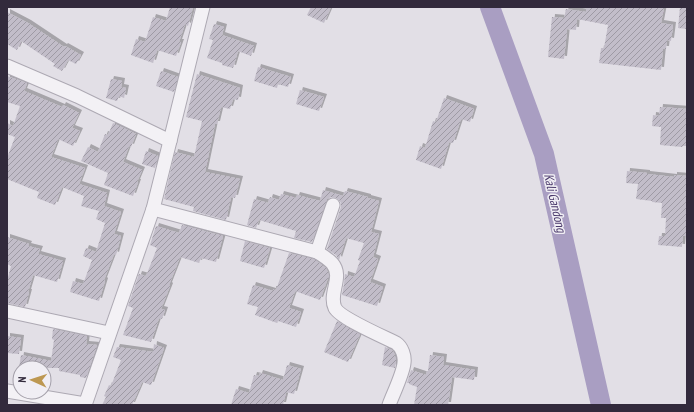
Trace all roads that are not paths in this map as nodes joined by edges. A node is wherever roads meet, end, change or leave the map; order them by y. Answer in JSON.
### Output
{"nodes":[{"id":1,"x":203,"y":7,"type":"edge"},
{"id":2,"x":7,"y":66,"type":"edge"},
{"id":3,"x":170,"y":141,"type":"junction"},
{"id":4,"x":333,"y":205,"type":"dead end"},
{"id":5,"x":153,"y":209,"type":"junction"},
{"id":6,"x":318,"y":252,"type":"junction"},
{"id":7,"x":7,"y":311,"type":"edge"},
{"id":8,"x":109,"y":333,"type":"junction"},
{"id":9,"x":7,"y":391,"type":"edge"},
{"id":10,"x":85,"y":404,"type":"edge"},
{"id":11,"x":389,"y":405,"type":"edge"}],
"edges":[{"from":1,"to":3,"type":"street"},
{"from":2,"to":3,"type":"street"},
{"from":3,"to":5,"type":"street"},
{"from":4,"to":6,"type":"street"},
{"from":5,"to":6,"type":"street"},
{"from":5,"to":8,"type":"street"},
{"from":6,"to":11,"type":"street"},
{"from":7,"to":8,"type":"street"},
{"from":8,"to":10,"type":"street"},
{"from":9,"to":10,"type":"street"}]}
